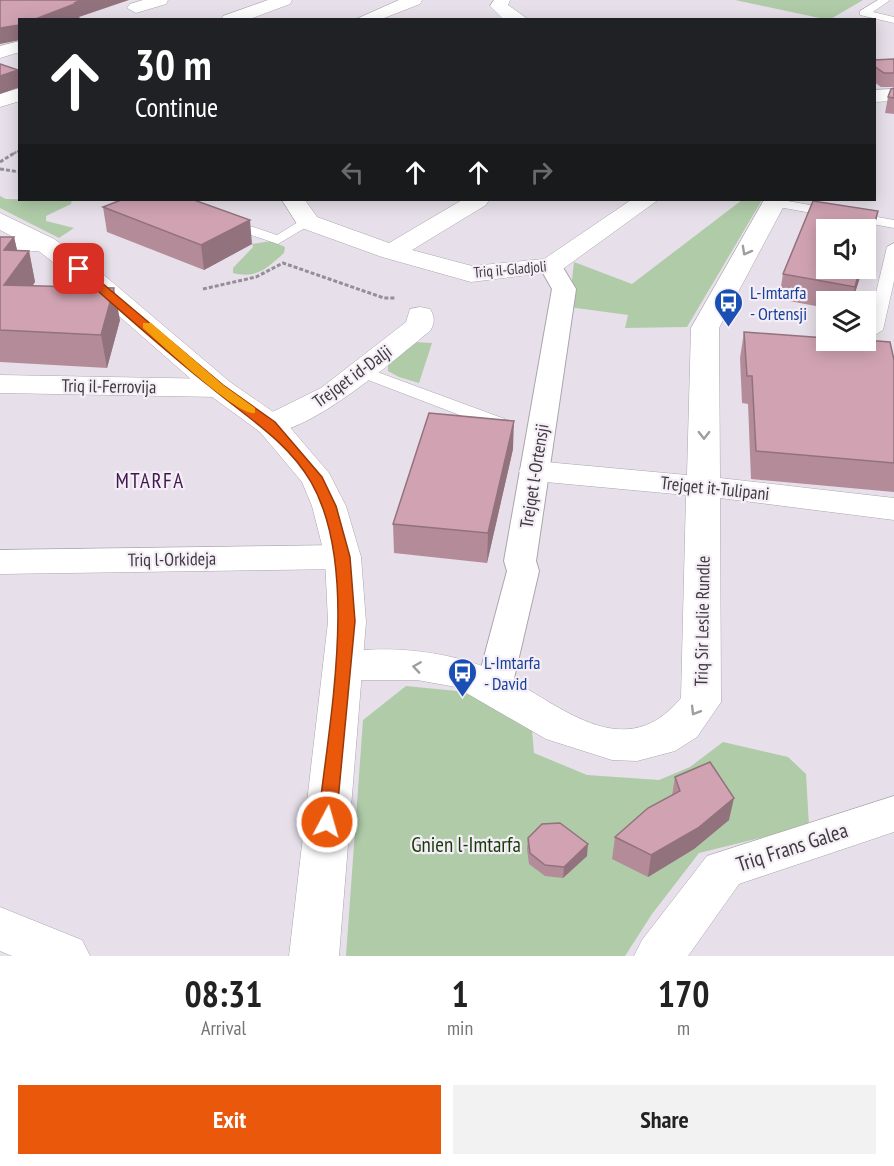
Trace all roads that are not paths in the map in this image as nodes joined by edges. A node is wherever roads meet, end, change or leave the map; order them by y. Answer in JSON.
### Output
{"nodes":[{"id":1,"x":159,"y":0,"type":"edge"},
{"id":2,"x":284,"y":0,"type":"edge"},
{"id":3,"x":398,"y":0,"type":"edge"},
{"id":4,"x":414,"y":0,"type":"edge"},
{"id":5,"x":501,"y":0,"type":"edge"},
{"id":6,"x":885,"y":0,"type":"edge"},
{"id":7,"x":364,"y":1,"type":"edge"},
{"id":8,"x":136,"y":8,"type":"dead end"},
{"id":9,"x":234,"y":18,"type":"edge"},
{"id":10,"x":367,"y":18,"type":"edge"},
{"id":11,"x":516,"y":18,"type":"edge"},
{"id":12,"x":894,"y":20,"type":"edge"},
{"id":13,"x":880,"y":26,"type":"dead end"},
{"id":14,"x":894,"y":29,"type":"edge"},
{"id":15,"x":18,"y":47,"type":"edge"},
{"id":16,"x":0,"y":52,"type":"edge"},
{"id":17,"x":894,"y":95,"type":"edge"},
{"id":18,"x":876,"y":96,"type":"edge"},
{"id":19,"x":295,"y":201,"type":"edge"},
{"id":20,"x":476,"y":201,"type":"edge"},
{"id":21,"x":645,"y":201,"type":"edge"},
{"id":22,"x":774,"y":201,"type":"edge"},
{"id":23,"x":210,"y":217,"type":"edge"},
{"id":24,"x":0,"y":220,"type":"edge"},
{"id":25,"x":308,"y":222,"type":"junction"},
{"id":26,"x":894,"y":224,"type":"edge"},
{"id":27,"x":45,"y":244,"type":"junction"},
{"id":28,"x":0,"y":247,"type":"edge"},
{"id":29,"x":894,"y":248,"type":"edge"},
{"id":30,"x":391,"y":252,"type":"junction"},
{"id":31,"x":551,"y":266,"type":"junction"},
{"id":32,"x":412,"y":306,"type":"road end"},
{"id":33,"x":876,"y":326,"type":"edge"},
{"id":34,"x":361,"y":371,"type":"junction"},
{"id":35,"x":0,"y":384,"type":"edge"},
{"id":36,"x":219,"y":388,"type":"junction"},
{"id":37,"x":498,"y":423,"type":"edge"},
{"id":38,"x":271,"y":425,"type":"junction"},
{"id":39,"x":535,"y":471,"type":"junction"},
{"id":40,"x":703,"y":486,"type":"junction"},
{"id":41,"x":894,"y":509,"type":"edge"},
{"id":42,"x":343,"y":557,"type":"junction"},
{"id":43,"x":0,"y":562,"type":"edge"},
{"id":44,"x":342,"y":666,"type":"junction"},
{"id":45,"x":494,"y":687,"type":"junction"},
{"id":46,"x":894,"y":813,"type":"edge"},
{"id":47,"x":0,"y":928,"type":"edge"},
{"id":48,"x":65,"y":956,"type":"edge"},
{"id":49,"x":314,"y":956,"type":"edge"},
{"id":50,"x":658,"y":956,"type":"edge"}],
"edges":[{"from":1,"to":8,"type":"street"},
{"from":2,"to":9,"type":"street"},
{"from":3,"to":7,"type":"street"},
{"from":4,"to":10,"type":"street"},
{"from":5,"to":11,"type":"street"},
{"from":6,"to":12,"type":"lane"},
{"from":13,"to":14,"type":"lane"},
{"from":15,"to":16,"type":"street"},
{"from":17,"to":18,"type":"street"},
{"from":19,"to":25,"type":"street"},
{"from":20,"to":30,"type":"street"},
{"from":21,"to":31,"type":"street","name":"Triq il-Gladjoli"},
{"from":22,"to":26,"type":"lane"},
{"from":22,"to":40,"type":"street","name":"Triq Sir Leslie Rundle","one_way":true},
{"from":23,"to":25,"type":"lane"},
{"from":24,"to":27,"type":"street"},
{"from":25,"to":30,"type":"street","name":"Triq il-Gladjoli"},
{"from":27,"to":28,"type":"street"},
{"from":27,"to":36,"type":"street"},
{"from":29,"to":33,"type":"lane"},
{"from":30,"to":31,"type":"street","name":"Triq il-Gladjoli"},
{"from":31,"to":39,"type":"street","name":"Trejqet l-Ortensji"},
{"from":32,"to":34,"type":"street","name":"Trejqet id-Dalji"},
{"from":34,"to":37,"type":"lane"},
{"from":34,"to":38,"type":"street","name":"Trejqet id-Dalji"},
{"from":35,"to":36,"type":"street","name":"Triq il-Ferrovija"},
{"from":36,"to":38,"type":"street"},
{"from":38,"to":42,"type":"street"},
{"from":39,"to":40,"type":"street","name":"Trejqet it-Tulipani"},
{"from":39,"to":45,"type":"street","name":"Trejqet l-Ortensji"},
{"from":40,"to":41,"type":"street","name":"Trejqet it-Tulipani"},
{"from":40,"to":45,"type":"street","name":"Triq Sir Leslie Rundle","one_way":true},
{"from":42,"to":43,"type":"street","name":"Triq l-Orkideja"},
{"from":42,"to":44,"type":"street"},
{"from":45,"to":44,"type":"street","name":"Triq Sir Leslie Rundle","one_way":true},
{"from":44,"to":49,"type":"street"},
{"from":46,"to":50,"type":"street","name":"Triq Frans Galea"},
{"from":47,"to":48,"type":"street"}]}
